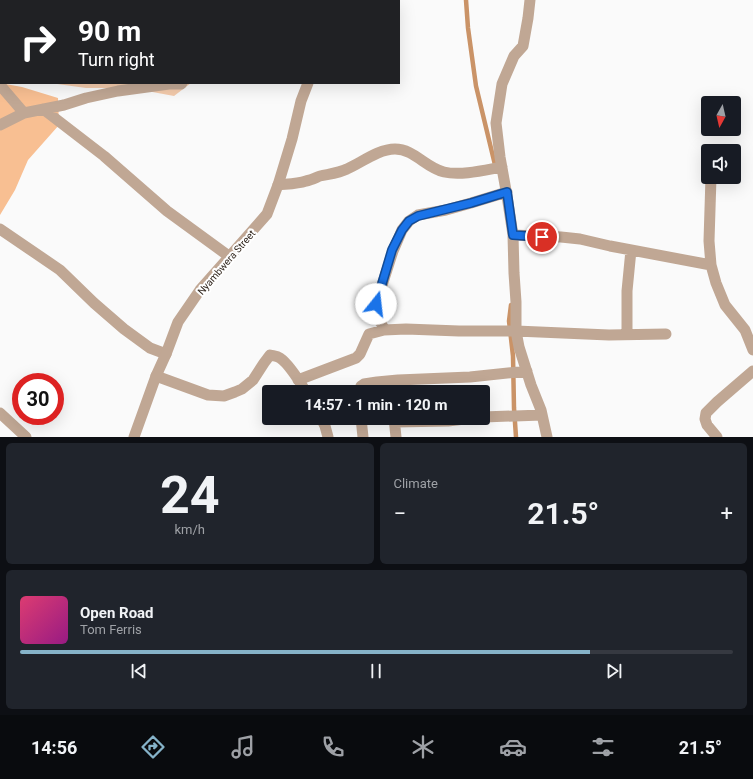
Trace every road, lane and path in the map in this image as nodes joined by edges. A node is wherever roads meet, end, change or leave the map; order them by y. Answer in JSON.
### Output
{"nodes":[{"id":1,"x":530,"y":0,"type":"edge"},
{"id":2,"x":169,"y":84,"type":"edge"},
{"id":3,"x":169,"y":84,"type":"edge"},
{"id":4,"x":181,"y":84,"type":"edge"},
{"id":5,"x":308,"y":84,"type":"edge"},
{"id":6,"x":0,"y":85,"type":"edge"},
{"id":7,"x":43,"y":109,"type":"junction"},
{"id":8,"x":24,"y":113,"type":"junction"},
{"id":9,"x":0,"y":124,"type":"edge"},
{"id":10,"x":502,"y":167,"type":"junction"},
{"id":11,"x":711,"y":184,"type":"edge"},
{"id":12,"x":278,"y":185,"type":"junction"},
{"id":13,"x":507,"y":192,"type":"junction"},
{"id":14,"x":0,"y":229,"type":"edge"},
{"id":15,"x":513,"y":235,"type":"junction"},
{"id":16,"x":631,"y":250,"type":"junction"},
{"id":17,"x":230,"y":257,"type":"junction"},
{"id":18,"x":710,"y":266,"type":"junction"},
{"id":19,"x":384,"y":330,"type":"junction"},
{"id":20,"x":516,"y":331,"type":"junction"},
{"id":21,"x":627,"y":334,"type":"junction"},
{"id":22,"x":666,"y":334,"type":"dead end"},
{"id":23,"x":753,"y":350,"type":"edge"},
{"id":24,"x":166,"y":354,"type":"junction"},
{"id":25,"x":527,"y":371,"type":"junction"},
{"id":26,"x":753,"y":371,"type":"edge"},
{"id":27,"x":156,"y":376,"type":"junction"},
{"id":28,"x":298,"y":380,"type":"junction"},
{"id":29,"x":392,"y":380,"type":"junction"},
{"id":30,"x":301,"y":385,"type":"edge"},
{"id":31,"x":363,"y":385,"type":"edge"},
{"id":32,"x":392,"y":385,"type":"edge"},
{"id":33,"x":0,"y":413,"type":"edge"},
{"id":34,"x":542,"y":415,"type":"junction"},
{"id":35,"x":490,"y":417,"type":"edge"},
{"id":36,"x":324,"y":425,"type":"edge"},
{"id":37,"x":362,"y":425,"type":"edge"},
{"id":38,"x":395,"y":425,"type":"edge"},
{"id":39,"x":26,"y":437,"type":"edge"},
{"id":40,"x":134,"y":437,"type":"edge"},
{"id":41,"x":328,"y":437,"type":"edge"},
{"id":42,"x":363,"y":437,"type":"edge"},
{"id":43,"x":396,"y":437,"type":"edge"},
{"id":44,"x":547,"y":437,"type":"edge"},
{"id":45,"x":717,"y":437,"type":"edge"}],
"edges":[{"from":1,"to":10,"type":"street"},
{"from":2,"to":4,"type":"street"},
{"from":3,"to":7,"type":"street"},
{"from":5,"to":12,"type":"street","name":"Nyambwera Street"},
{"from":6,"to":8,"type":"street"},
{"from":7,"to":8,"type":"street"},
{"from":7,"to":17,"type":"street"},
{"from":8,"to":9,"type":"street"},
{"from":10,"to":12,"type":"street"},
{"from":10,"to":13,"type":"street"},
{"from":11,"to":18,"type":"street"},
{"from":12,"to":17,"type":"street","name":"Nyambwera Street"},
{"from":13,"to":15,"type":"street"},
{"from":13,"to":19,"type":"street"},
{"from":14,"to":24,"type":"street"},
{"from":15,"to":16,"type":"street"},
{"from":15,"to":20,"type":"street"},
{"from":16,"to":18,"type":"street"},
{"from":16,"to":21,"type":"street"},
{"from":17,"to":24,"type":"street","name":"Nyambwera Street"},
{"from":18,"to":23,"type":"street"},
{"from":19,"to":20,"type":"street"},
{"from":19,"to":28,"type":"street"},
{"from":20,"to":21,"type":"street"},
{"from":20,"to":25,"type":"street"},
{"from":21,"to":22,"type":"street"},
{"from":24,"to":27,"type":"street","name":"Nyambwera Street"},
{"from":25,"to":29,"type":"street"},
{"from":25,"to":34,"type":"street"},
{"from":26,"to":45,"type":"street"},
{"from":27,"to":28,"type":"street"},
{"from":27,"to":40,"type":"street","name":"Nyambwera Street"},
{"from":28,"to":30,"type":"street"},
{"from":29,"to":31,"type":"street"},
{"from":29,"to":32,"type":"street"},
{"from":33,"to":39,"type":"street"},
{"from":34,"to":35,"type":"street"},
{"from":34,"to":44,"type":"street"},
{"from":36,"to":41,"type":"street"},
{"from":37,"to":42,"type":"street"},
{"from":38,"to":43,"type":"street"}]}
